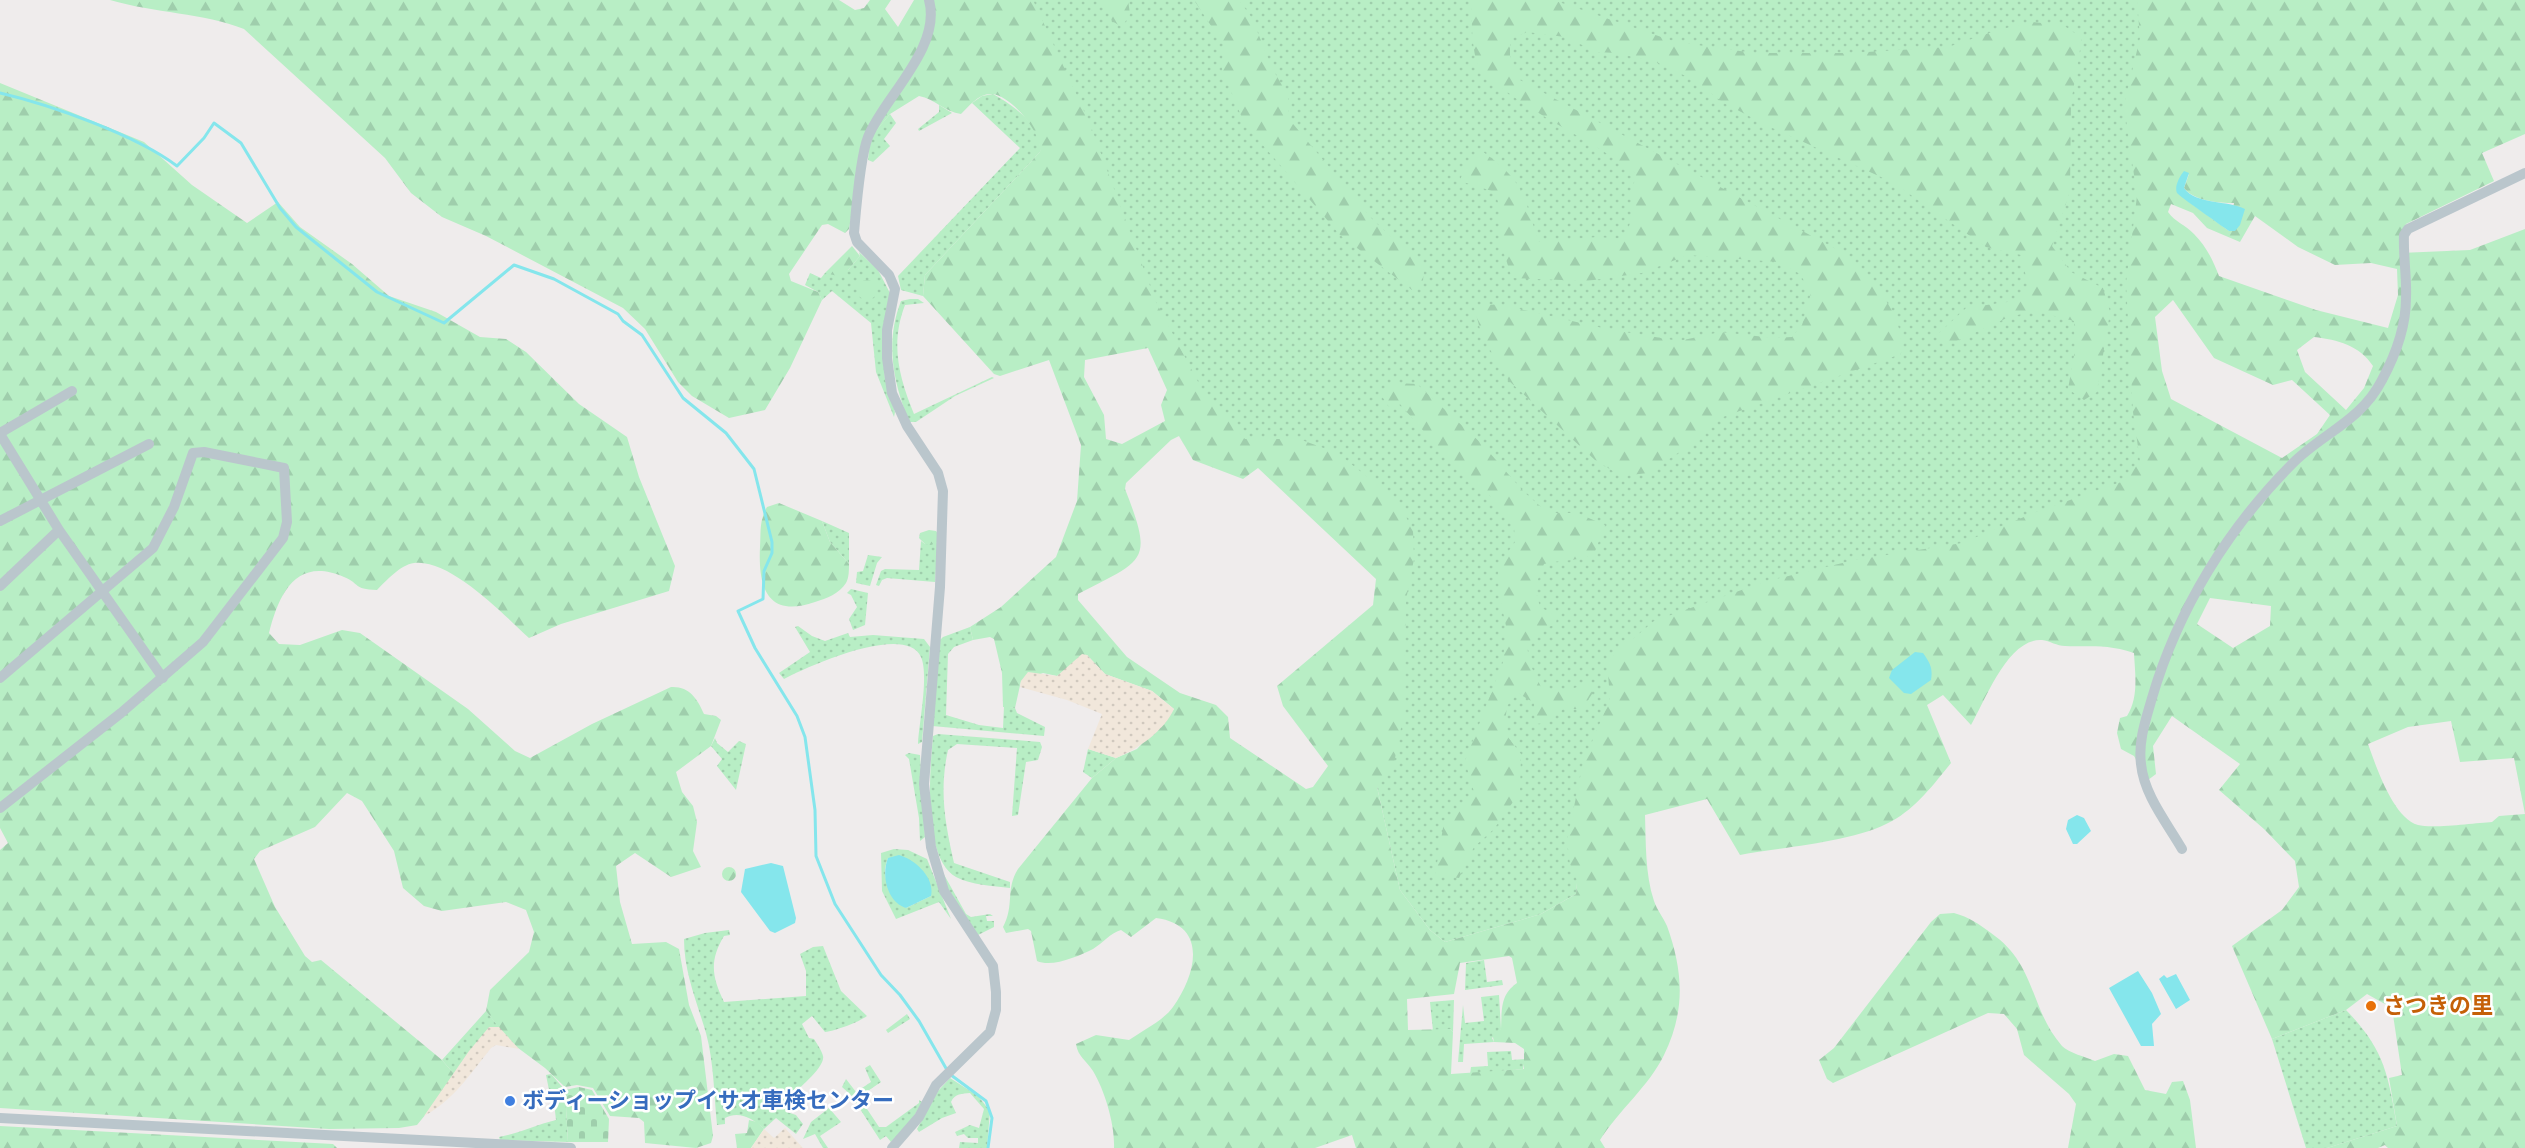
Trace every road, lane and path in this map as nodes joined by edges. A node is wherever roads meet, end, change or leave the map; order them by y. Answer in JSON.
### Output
{"nodes":[{"id":1,"x":932,"y":2,"type":"edge"},
{"id":2,"x":2525,"y":172,"type":"edge"},
{"id":3,"x":72,"y":391,"type":"dead end"},
{"id":4,"x":0,"y":434,"type":"edge"},
{"id":5,"x":149,"y":444,"type":"dead end"},
{"id":6,"x":40,"y":500,"type":"junction"},
{"id":7,"x":0,"y":521,"type":"edge"},
{"id":8,"x":59,"y":530,"type":"junction"},
{"id":9,"x":0,"y":586,"type":"edge"},
{"id":10,"x":102,"y":592,"type":"junction"},
{"id":11,"x":0,"y":678,"type":"edge"},
{"id":12,"x":163,"y":678,"type":"junction"},
{"id":13,"x":0,"y":808,"type":"edge"},
{"id":14,"x":2182,"y":849,"type":"dead end"},
{"id":15,"x":0,"y":1118,"type":"edge"},
{"id":16,"x":571,"y":1148,"type":"edge"},
{"id":17,"x":892,"y":1148,"type":"edge"}],
"edges":[{"from":1,"to":17,"type":"street"},
{"from":2,"to":14,"type":"street"},
{"from":3,"to":4,"type":"street"},
{"from":4,"to":6,"type":"street"},
{"from":5,"to":6,"type":"street"},
{"from":6,"to":7,"type":"street"},
{"from":6,"to":8,"type":"street"},
{"from":8,"to":9,"type":"street"},
{"from":8,"to":10,"type":"street"},
{"from":10,"to":11,"type":"street"},
{"from":10,"to":12,"type":"street"},
{"from":10,"to":12,"type":"street"},
{"from":12,"to":13,"type":"street"},
{"from":15,"to":16,"type":"street"}]}
